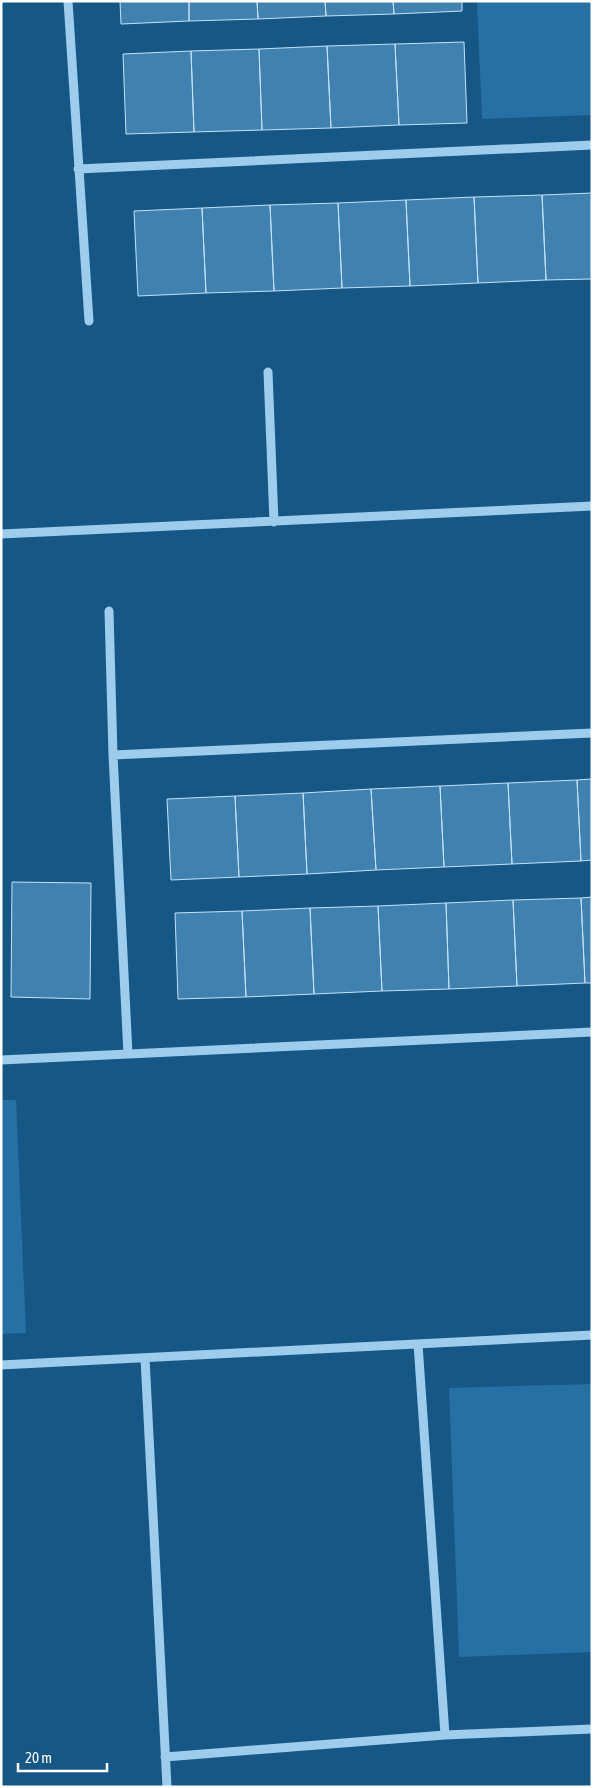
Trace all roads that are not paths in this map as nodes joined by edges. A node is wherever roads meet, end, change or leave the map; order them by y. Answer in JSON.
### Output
{"nodes":[{"id":1,"x":68,"y":1,"type":"edge"},
{"id":2,"x":592,"y":145,"type":"edge"},
{"id":3,"x":78,"y":169,"type":"junction"},
{"id":4,"x":89,"y":321,"type":"dead end"},
{"id":5,"x":268,"y":372,"type":"dead end"},
{"id":6,"x":592,"y":506,"type":"edge"},
{"id":7,"x":274,"y":522,"type":"junction"},
{"id":8,"x":1,"y":534,"type":"edge"},
{"id":9,"x":109,"y":611,"type":"dead end"},
{"id":10,"x":592,"y":733,"type":"edge"},
{"id":11,"x":113,"y":755,"type":"junction"},
{"id":12,"x":592,"y":1032,"type":"edge"},
{"id":13,"x":128,"y":1054,"type":"junction"},
{"id":14,"x":1,"y":1060,"type":"edge"},
{"id":15,"x":592,"y":1335,"type":"edge"},
{"id":16,"x":418,"y":1344,"type":"junction"},
{"id":17,"x":145,"y":1358,"type":"junction"},
{"id":18,"x":1,"y":1365,"type":"edge"},
{"id":19,"x":592,"y":1729,"type":"edge"},
{"id":20,"x":445,"y":1735,"type":"junction"},
{"id":21,"x":165,"y":1758,"type":"junction"},
{"id":22,"x":167,"y":1787,"type":"edge"}],
"edges":[{"from":1,"to":3,"type":"street"},
{"from":2,"to":3,"type":"street"},
{"from":3,"to":4,"type":"street"},
{"from":5,"to":7,"type":"street"},
{"from":6,"to":7,"type":"street"},
{"from":7,"to":8,"type":"street"},
{"from":9,"to":11,"type":"street"},
{"from":10,"to":11,"type":"street"},
{"from":11,"to":13,"type":"street"},
{"from":12,"to":13,"type":"street"},
{"from":13,"to":14,"type":"street"},
{"from":15,"to":16,"type":"street"},
{"from":16,"to":17,"type":"street"},
{"from":16,"to":20,"type":"street"},
{"from":17,"to":18,"type":"street"},
{"from":17,"to":21,"type":"street"},
{"from":19,"to":20,"type":"street"},
{"from":20,"to":21,"type":"street"},
{"from":21,"to":22,"type":"street"}]}
